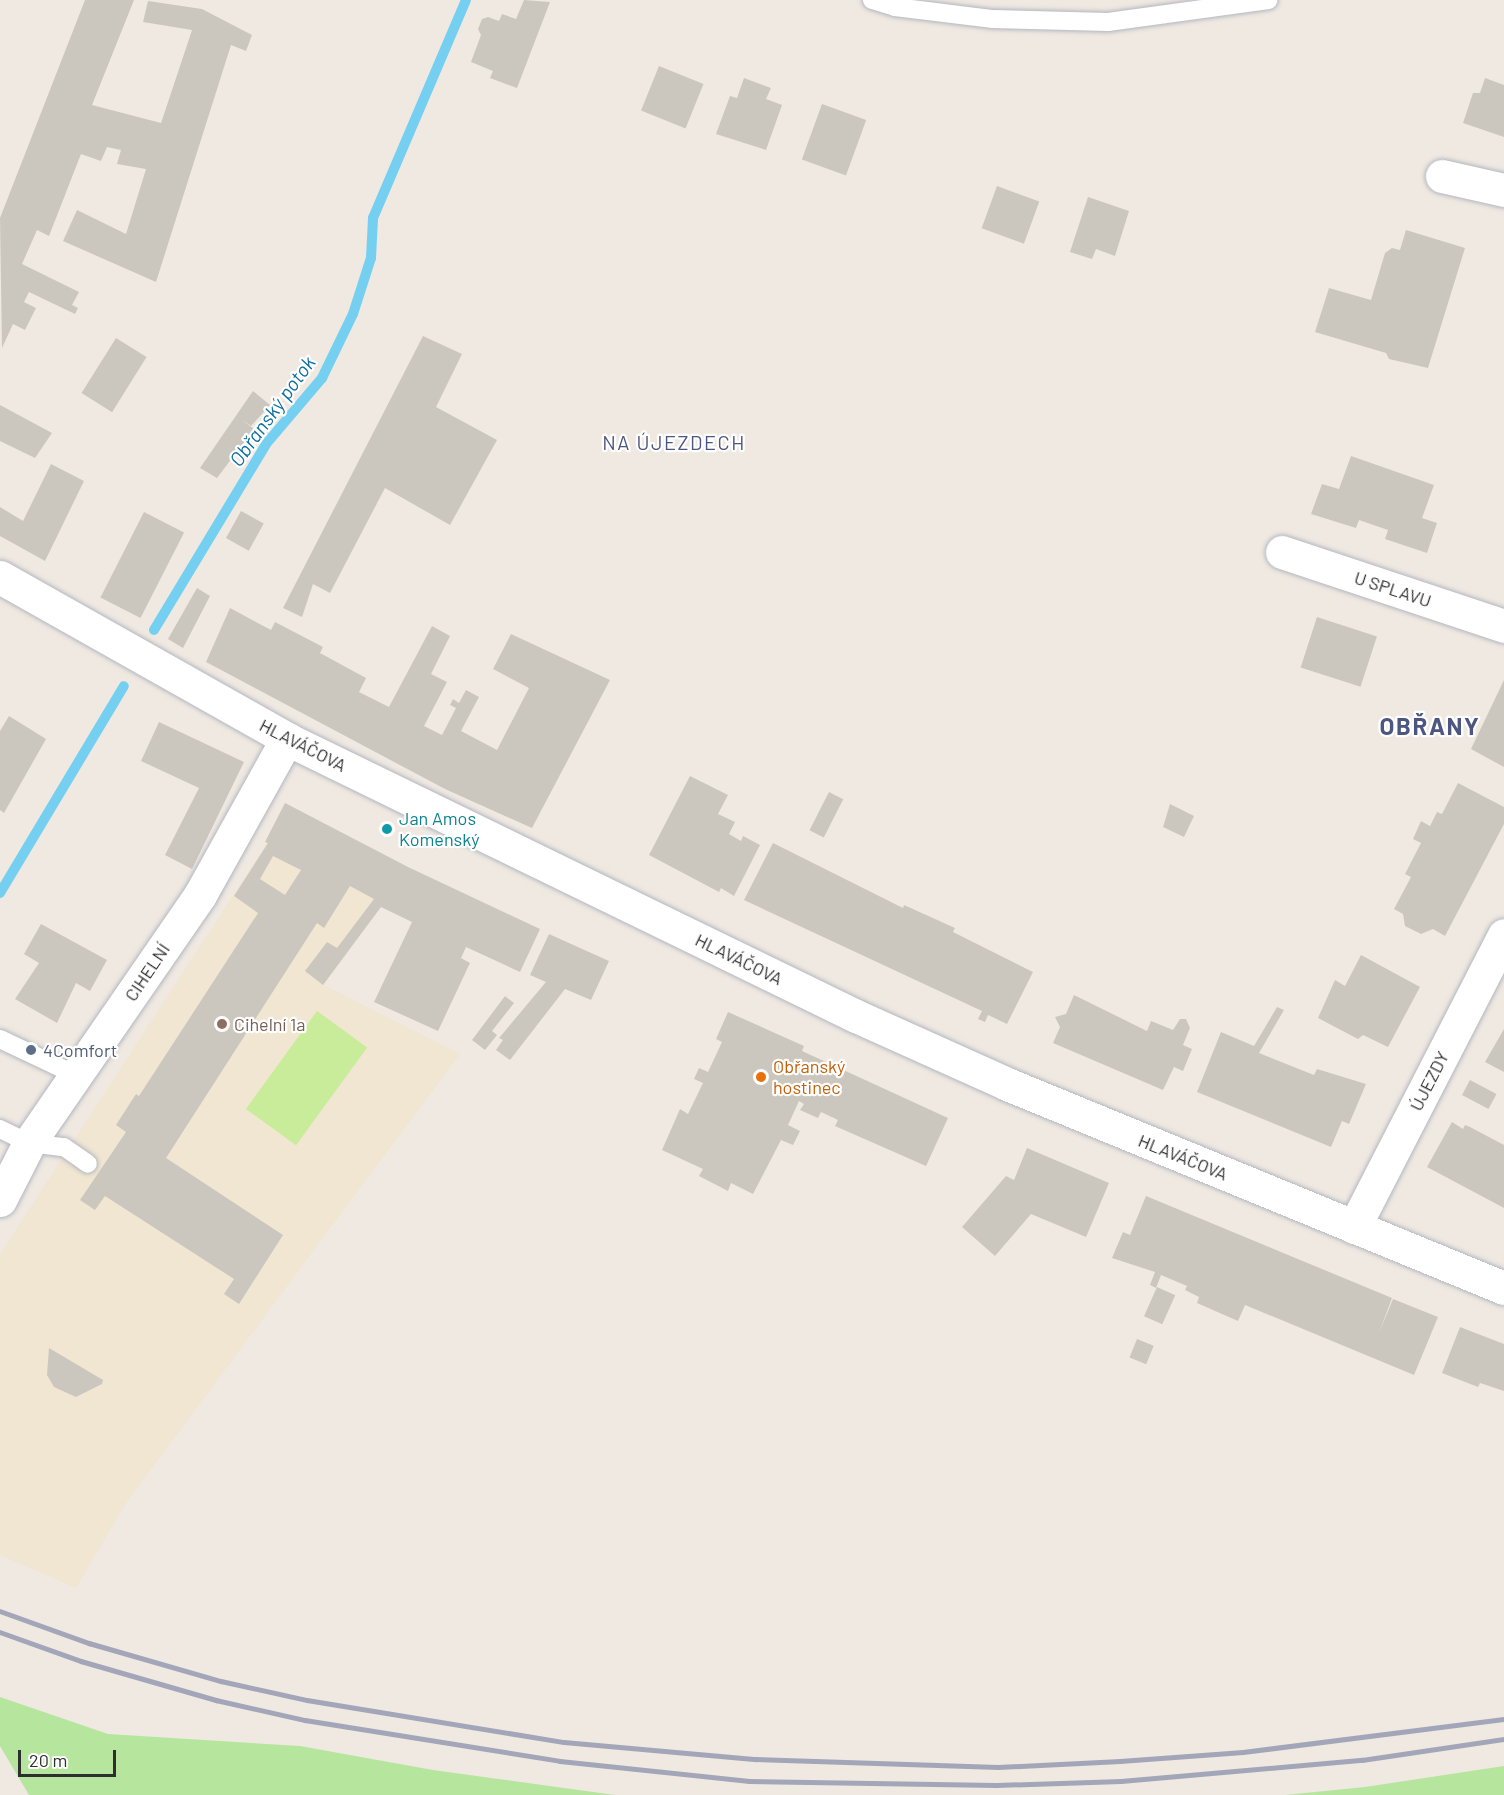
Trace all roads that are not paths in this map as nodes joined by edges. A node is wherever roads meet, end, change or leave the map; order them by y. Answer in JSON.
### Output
{"nodes":[{"id":1,"x":872,"y":0,"type":"edge"},
{"id":2,"x":1269,"y":0,"type":"edge"},
{"id":3,"x":1442,"y":176,"type":"dead end"},
{"id":4,"x":1504,"y":190,"type":"edge"},
{"id":5,"x":1282,"y":552,"type":"dead end"},
{"id":6,"x":0,"y":577,"type":"edge"},
{"id":7,"x":1504,"y":626,"type":"edge"},
{"id":8,"x":287,"y":739,"type":"junction"},
{"id":9,"x":1504,"y":935,"type":"edge"},
{"id":10,"x":0,"y":1039,"type":"edge"},
{"id":11,"x":78,"y":1076,"type":"junction"},
{"id":12,"x":0,"y":1129,"type":"edge"},
{"id":13,"x":29,"y":1143,"type":"junction"},
{"id":14,"x":88,"y":1164,"type":"dead end"},
{"id":15,"x":0,"y":1200,"type":"edge"},
{"id":16,"x":1354,"y":1227,"type":"junction"},
{"id":17,"x":1504,"y":1288,"type":"edge"}],
"edges":[{"from":1,"to":2,"type":"lane"},
{"from":3,"to":4,"type":"street"},
{"from":5,"to":7,"type":"street","name":"U SPLAVU"},
{"from":6,"to":8,"type":"street","name":"HLAVÁČOVA"},
{"from":8,"to":11,"type":"street","name":"CIHELNÍ"},
{"from":8,"to":16,"type":"street","name":"HLAVÁČOVA"},
{"from":9,"to":16,"type":"street","name":"ÚJEZDY"},
{"from":10,"to":11,"type":"lane"},
{"from":11,"to":13,"type":"street","name":"CIHELNÍ"},
{"from":12,"to":13,"type":"lane"},
{"from":13,"to":14,"type":"lane"},
{"from":13,"to":15,"type":"street","name":"CIHELNÍ"},
{"from":16,"to":17,"type":"street","name":"HLAVÁČOVA"}]}
